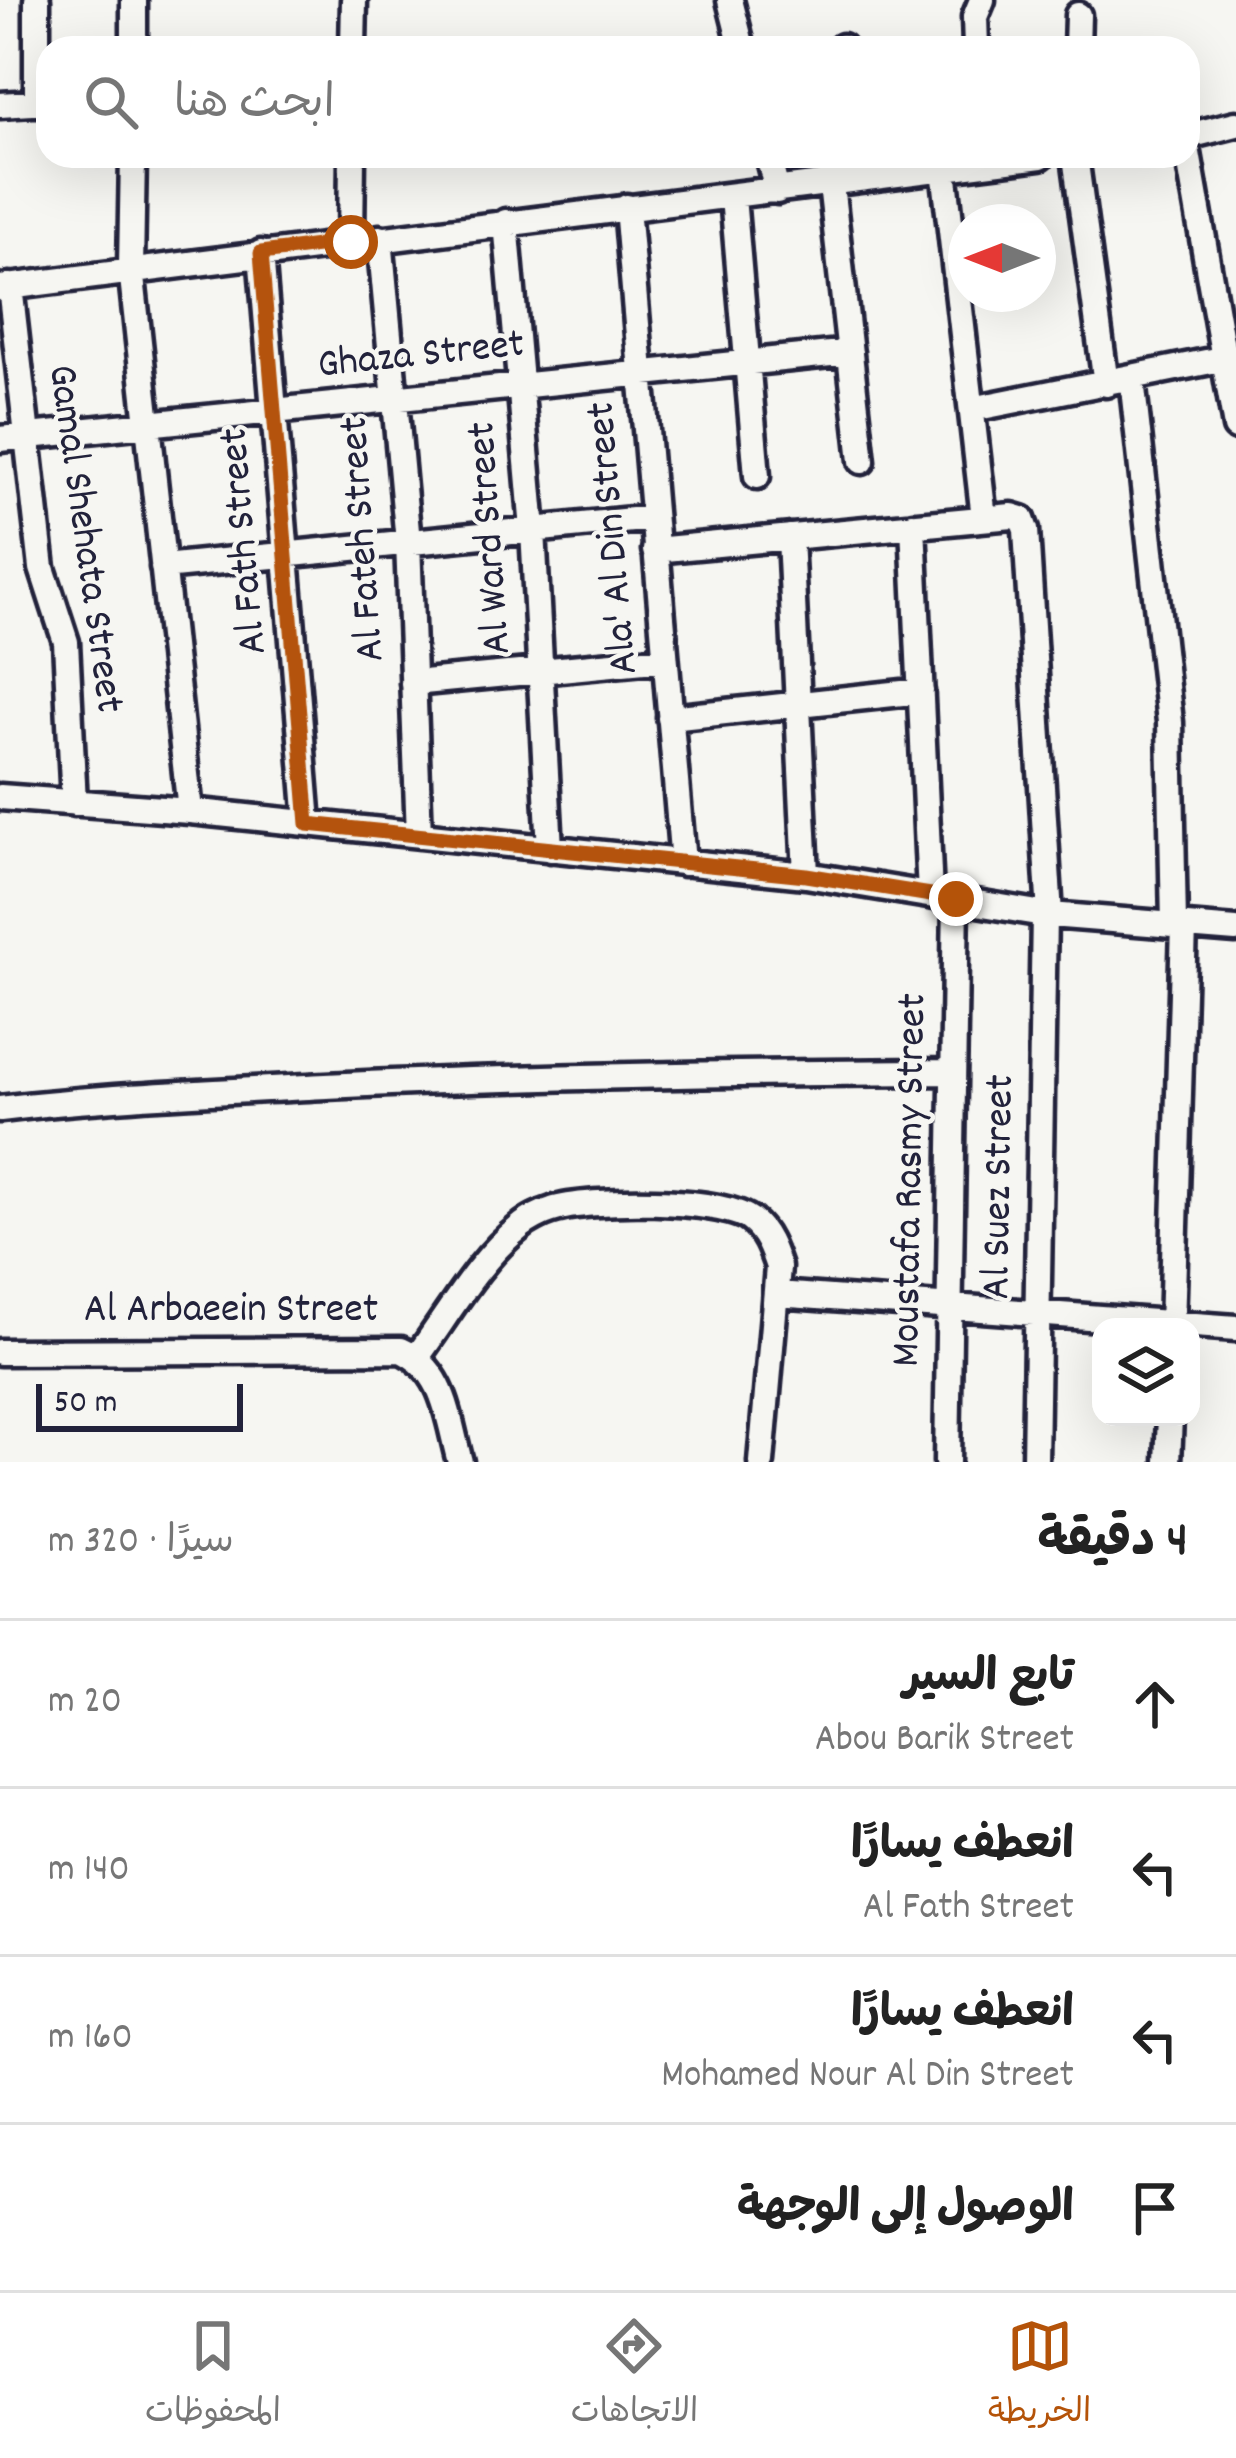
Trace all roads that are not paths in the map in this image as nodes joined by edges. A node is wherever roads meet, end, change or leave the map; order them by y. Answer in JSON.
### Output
{"nodes":[{"id":1,"x":37,"y":0,"type":"edge"},
{"id":2,"x":134,"y":0,"type":"edge"},
{"id":3,"x":354,"y":0,"type":"edge"},
{"id":4,"x":730,"y":0,"type":"edge"},
{"id":5,"x":980,"y":4,"type":"edge"},
{"id":6,"x":1078,"y":15,"type":"dead end"},
{"id":7,"x":39,"y":36,"type":"edge"},
{"id":8,"x":134,"y":36,"type":"edge"},
{"id":9,"x":353,"y":36,"type":"edge"},
{"id":10,"x":739,"y":36,"type":"edge"},
{"id":11,"x":977,"y":36,"type":"edge"},
{"id":12,"x":1077,"y":36,"type":"edge"},
{"id":13,"x":36,"y":103,"type":"edge"},
{"id":14,"x":0,"y":105,"type":"edge"},
{"id":15,"x":1236,"y":124,"type":"edge"},
{"id":16,"x":1200,"y":133,"type":"edge"},
{"id":17,"x":133,"y":168,"type":"edge"},
{"id":18,"x":352,"y":168,"type":"edge"},
{"id":19,"x":771,"y":168,"type":"edge"},
{"id":20,"x":859,"y":168,"type":"edge"},
{"id":21,"x":948,"y":168,"type":"edge"},
{"id":22,"x":1077,"y":168,"type":"edge"},
{"id":23,"x":1191,"y":168,"type":"edge"},
{"id":24,"x":944,"y":169,"type":"junction"},
{"id":25,"x":831,"y":184,"type":"junction"},
{"id":26,"x":777,"y":191,"type":"junction"},
{"id":27,"x":733,"y":197,"type":"junction"},
{"id":28,"x":627,"y":207,"type":"junction"},
{"id":29,"x":506,"y":222,"type":"junction"},
{"id":30,"x":380,"y":238,"type":"junction"},
{"id":31,"x":351,"y":242,"type":"junction"},
{"id":32,"x":261,"y":253,"type":"junction"},
{"id":33,"x":131,"y":268,"type":"junction"},
{"id":34,"x":5,"y":287,"type":"edge"},
{"id":35,"x":850,"y":352,"type":"junction"},
{"id":36,"x":1230,"y":357,"type":"edge"},
{"id":37,"x":747,"y":363,"type":"junction"},
{"id":38,"x":640,"y":374,"type":"junction"},
{"id":39,"x":1132,"y":379,"type":"junction"},
{"id":40,"x":1106,"y":384,"type":"junction"},
{"id":41,"x":520,"y":387,"type":"junction"},
{"id":42,"x":395,"y":399,"type":"junction"},
{"id":43,"x":972,"y":409,"type":"junction"},
{"id":44,"x":274,"y":411,"type":"junction"},
{"id":45,"x":148,"y":424,"type":"junction"},
{"id":46,"x":1236,"y":427,"type":"edge"},
{"id":47,"x":27,"y":436,"type":"junction"},
{"id":48,"x":0,"y":439,"type":"edge"},
{"id":49,"x":862,"y":460,"type":"dead end"},
{"id":50,"x":757,"y":476,"type":"dead end"},
{"id":51,"x":652,"y":518,"type":"junction"},
{"id":52,"x":984,"y":518,"type":"junction"},
{"id":53,"x":913,"y":525,"type":"junction"},
{"id":54,"x":533,"y":530,"type":"junction"},
{"id":55,"x":790,"y":537,"type":"junction"},
{"id":56,"x":408,"y":542,"type":"junction"},
{"id":57,"x":655,"y":550,"type":"junction"},
{"id":58,"x":286,"y":555,"type":"junction"},
{"id":59,"x":163,"y":567,"type":"junction"},
{"id":60,"x":664,"y":659,"type":"junction"},
{"id":61,"x":541,"y":671,"type":"junction"},
{"id":62,"x":413,"y":683,"type":"junction"},
{"id":63,"x":921,"y":691,"type":"junction"},
{"id":64,"x":797,"y":704,"type":"junction"},
{"id":65,"x":670,"y":718,"type":"junction"},
{"id":66,"x":0,"y":797,"type":"edge"},
{"id":67,"x":74,"y":802,"type":"junction"},
{"id":68,"x":190,"y":811,"type":"junction"},
{"id":69,"x":308,"y":824,"type":"junction"},
{"id":70,"x":418,"y":835,"type":"junction"},
{"id":71,"x":550,"y":849,"type":"junction"},
{"id":72,"x":683,"y":862,"type":"junction"},
{"id":73,"x":806,"y":875,"type":"junction"},
{"id":74,"x":943,"y":897,"type":"junction"},
{"id":75,"x":1047,"y":914,"type":"junction"},
{"id":76,"x":1179,"y":925,"type":"junction"},
{"id":77,"x":1236,"y":930,"type":"edge"},
{"id":78,"x":953,"y":1072,"type":"junction"},
{"id":79,"x":0,"y":1109,"type":"edge"},
{"id":80,"x":777,"y":1294,"type":"junction"},
{"id":81,"x":950,"y":1305,"type":"junction"},
{"id":82,"x":1038,"y":1311,"type":"junction"},
{"id":83,"x":1110,"y":1318,"type":"edge"},
{"id":84,"x":1172,"y":1318,"type":"edge"},
{"id":85,"x":1200,"y":1326,"type":"edge"},
{"id":86,"x":1236,"y":1328,"type":"edge"},
{"id":87,"x":0,"y":1352,"type":"edge"},
{"id":88,"x":417,"y":1357,"type":"junction"},
{"id":89,"x":1169,"y":1426,"type":"edge"},
{"id":90,"x":460,"y":1462,"type":"edge"},
{"id":91,"x":760,"y":1462,"type":"edge"},
{"id":92,"x":947,"y":1462,"type":"edge"},
{"id":93,"x":1035,"y":1462,"type":"edge"},
{"id":94,"x":1168,"y":1462,"type":"edge"}],
"edges":[{"from":1,"to":7,"type":"street"},
{"from":2,"to":8,"type":"street"},
{"from":3,"to":9,"type":"street"},
{"from":4,"to":10,"type":"street"},
{"from":5,"to":11,"type":"street"},
{"from":6,"to":12,"type":"street"},
{"from":13,"to":14,"type":"street"},
{"from":15,"to":16,"type":"street"},
{"from":17,"to":33,"type":"street"},
{"from":18,"to":31,"type":"street"},
{"from":19,"to":26,"type":"street"},
{"from":20,"to":24,"type":"street"},
{"from":20,"to":25,"type":"street"},
{"from":21,"to":24,"type":"street"},
{"from":22,"to":40,"type":"street"},
{"from":23,"to":36,"type":"street"},
{"from":24,"to":43,"type":"street"},
{"from":25,"to":26,"type":"street"},
{"from":25,"to":35,"type":"street"},
{"from":26,"to":27,"type":"street"},
{"from":27,"to":28,"type":"street"},
{"from":27,"to":37,"type":"street"},
{"from":28,"to":29,"type":"street"},
{"from":28,"to":38,"type":"street","name":"Ala' Al Din Street"},
{"from":29,"to":30,"type":"street"},
{"from":29,"to":41,"type":"street","name":"Al Ward Street"},
{"from":30,"to":31,"type":"street"},
{"from":30,"to":42,"type":"street","name":"Al Fateh Street"},
{"from":31,"to":32,"type":"street"},
{"from":32,"to":33,"type":"street"},
{"from":32,"to":44,"type":"street","name":"Al Fath Street"},
{"from":33,"to":34,"type":"street"},
{"from":33,"to":45,"type":"street"},
{"from":34,"to":47,"type":"street","name":"Gamal Shehata Street"},
{"from":35,"to":37,"type":"street","name":"Ghaza Street"},
{"from":35,"to":49,"type":"street"},
{"from":36,"to":39,"type":"street"},
{"from":36,"to":46,"type":"street"},
{"from":37,"to":38,"type":"street","name":"Ghaza Street"},
{"from":37,"to":50,"type":"street"},
{"from":38,"to":41,"type":"street","name":"Ghaza Street"},
{"from":38,"to":51,"type":"street","name":"Ala' Al Din Street"},
{"from":39,"to":40,"type":"street"},
{"from":39,"to":76,"type":"street"},
{"from":40,"to":43,"type":"street"},
{"from":41,"to":42,"type":"street","name":"Ghaza Street"},
{"from":41,"to":54,"type":"street","name":"Al Ward Street"},
{"from":42,"to":44,"type":"street","name":"Ghaza Street"},
{"from":42,"to":56,"type":"street","name":"Al Fateh Street"},
{"from":43,"to":52,"type":"street"},
{"from":44,"to":45,"type":"street","name":"Ghaza Street"},
{"from":44,"to":58,"type":"street","name":"Al Fath Street"},
{"from":45,"to":47,"type":"street","name":"Ghaza Street"},
{"from":45,"to":59,"type":"street"},
{"from":47,"to":48,"type":"street","name":"Ghaza Street"},
{"from":47,"to":67,"type":"street","name":"Gamal Shehata Street"},
{"from":51,"to":54,"type":"street"},
{"from":51,"to":57,"type":"street","name":"Ala' Al Din Street"},
{"from":52,"to":53,"type":"street"},
{"from":52,"to":75,"type":"street","name":"Al Suez Street"},
{"from":53,"to":55,"type":"street"},
{"from":53,"to":63,"type":"street","name":"Moustafa Rasmy Street"},
{"from":54,"to":56,"type":"street"},
{"from":54,"to":61,"type":"street","name":"Al Ward Street"},
{"from":55,"to":57,"type":"street"},
{"from":55,"to":64,"type":"street"},
{"from":56,"to":58,"type":"street"},
{"from":56,"to":62,"type":"street","name":"Al Fateh Street"},
{"from":57,"to":60,"type":"street","name":"Ala' Al Din Street"},
{"from":58,"to":59,"type":"street"},
{"from":58,"to":69,"type":"street","name":"Al Fath Street"},
{"from":59,"to":68,"type":"street"},
{"from":60,"to":61,"type":"street"},
{"from":60,"to":65,"type":"street","name":"Ala' Al Din Street"},
{"from":61,"to":62,"type":"street"},
{"from":61,"to":71,"type":"street","name":"Al Ward Street"},
{"from":62,"to":70,"type":"street","name":"Al Fateh Street"},
{"from":63,"to":64,"type":"street"},
{"from":63,"to":74,"type":"street","name":"Moustafa Rasmy Street"},
{"from":64,"to":65,"type":"street"},
{"from":64,"to":73,"type":"street"},
{"from":65,"to":72,"type":"street","name":"Ala' Al Din Street"},
{"from":66,"to":67,"type":"street"},
{"from":67,"to":68,"type":"street"},
{"from":68,"to":69,"type":"street"},
{"from":69,"to":70,"type":"street"},
{"from":70,"to":71,"type":"street"},
{"from":71,"to":72,"type":"street"},
{"from":72,"to":73,"type":"street"},
{"from":73,"to":74,"type":"street"},
{"from":74,"to":75,"type":"street"},
{"from":74,"to":78,"type":"street","name":"Moustafa Rasmy Street"},
{"from":75,"to":76,"type":"street"},
{"from":75,"to":82,"type":"street","name":"Al Suez Street"},
{"from":76,"to":77,"type":"street"},
{"from":76,"to":84,"type":"street"},
{"from":78,"to":79,"type":"street"},
{"from":78,"to":81,"type":"street","name":"Moustafa Rasmy Street"},
{"from":80,"to":81,"type":"street"},
{"from":80,"to":88,"type":"street"},
{"from":80,"to":91,"type":"street"},
{"from":81,"to":82,"type":"street"},
{"from":81,"to":92,"type":"street","name":"Moustafa Rasmy Street"},
{"from":82,"to":83,"type":"street"},
{"from":82,"to":93,"type":"street","name":"Al Suez Street"},
{"from":85,"to":86,"type":"street"},
{"from":87,"to":88,"type":"street","name":"Al Arbaeein Street"},
{"from":88,"to":90,"type":"street","name":"Al Arbaeein Street"},
{"from":89,"to":94,"type":"street"}]}
